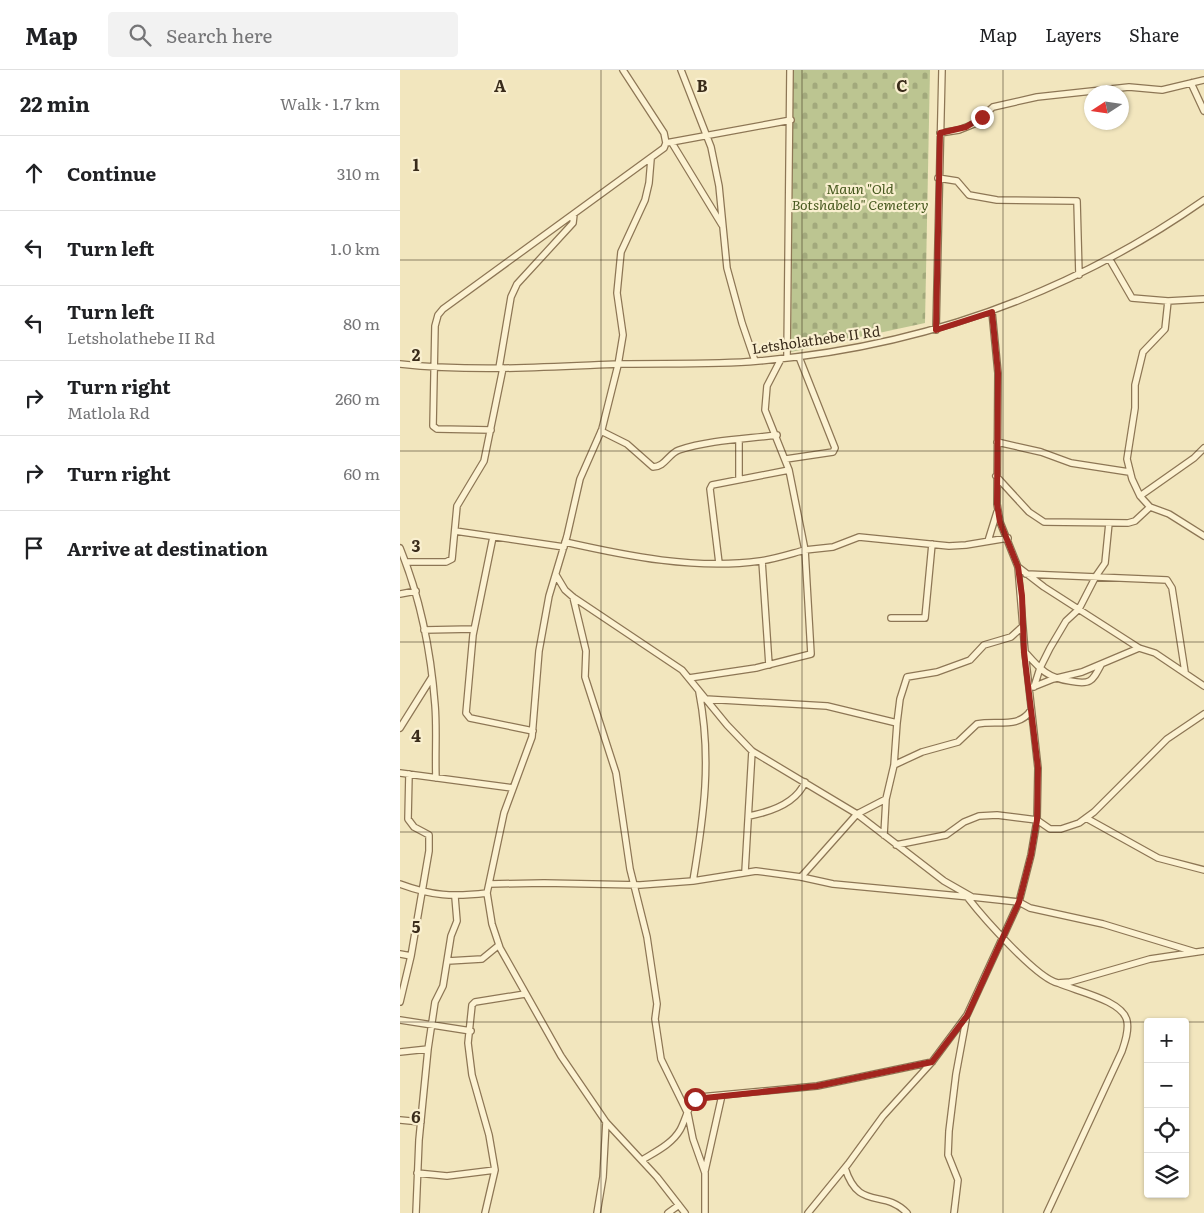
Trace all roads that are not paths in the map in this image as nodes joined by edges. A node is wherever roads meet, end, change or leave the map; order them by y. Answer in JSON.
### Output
{"nodes":[{"id":1,"x":622,"y":70,"type":"edge"},
{"id":2,"x":681,"y":70,"type":"edge"},
{"id":3,"x":790,"y":70,"type":"edge"},
{"id":4,"x":942,"y":70,"type":"edge"},
{"id":5,"x":1204,"y":80,"type":"edge"},
{"id":6,"x":1191,"y":83,"type":"junction"},
{"id":7,"x":1204,"y":110,"type":"edge"},
{"id":8,"x":791,"y":120,"type":"junction"},
{"id":9,"x":940,"y":133,"type":"junction"},
{"id":10,"x":708,"y":137,"type":"junction"},
{"id":11,"x":669,"y":143,"type":"junction"},
{"id":12,"x":651,"y":159,"type":"junction"},
{"id":13,"x":938,"y":178,"type":"junction"},
{"id":14,"x":1204,"y":200,"type":"edge"},
{"id":15,"x":574,"y":214,"type":"junction"},
{"id":16,"x":723,"y":227,"type":"junction"},
{"id":17,"x":1110,"y":260,"type":"junction"},
{"id":18,"x":1079,"y":275,"type":"junction"},
{"id":19,"x":1204,"y":299,"type":"edge"},
{"id":20,"x":1168,"y":301,"type":"junction"},
{"id":21,"x":992,"y":312,"type":"junction"},
{"id":22,"x":936,"y":330,"type":"junction"},
{"id":23,"x":799,"y":357,"type":"junction"},
{"id":24,"x":784,"y":358,"type":"junction"},
{"id":25,"x":755,"y":361,"type":"junction"},
{"id":26,"x":400,"y":364,"type":"edge"},
{"id":27,"x":618,"y":364,"type":"junction"},
{"id":28,"x":435,"y":368,"type":"junction"},
{"id":29,"x":501,"y":368,"type":"junction"},
{"id":30,"x":491,"y":430,"type":"junction"},
{"id":31,"x":601,"y":431,"type":"junction"},
{"id":32,"x":777,"y":435,"type":"junction"},
{"id":33,"x":739,"y":440,"type":"junction"},
{"id":34,"x":997,"y":442,"type":"junction"},
{"id":35,"x":1204,"y":448,"type":"edge"},
{"id":36,"x":786,"y":459,"type":"junction"},
{"id":37,"x":789,"y":470,"type":"junction"},
{"id":38,"x":1129,"y":472,"type":"junction"},
{"id":39,"x":996,"y":476,"type":"junction"},
{"id":40,"x":739,"y":478,"type":"junction"},
{"id":41,"x":1140,"y":496,"type":"junction"},
{"id":42,"x":1150,"y":507,"type":"junction"},
{"id":43,"x":998,"y":510,"type":"junction"},
{"id":44,"x":1108,"y":523,"type":"junction"},
{"id":45,"x":455,"y":530,"type":"junction"},
{"id":46,"x":1204,"y":536,"type":"edge"},
{"id":47,"x":493,"y":537,"type":"junction"},
{"id":48,"x":1008,"y":538,"type":"junction"},
{"id":49,"x":988,"y":542,"type":"junction"},
{"id":50,"x":932,"y":544,"type":"junction"},
{"id":51,"x":564,"y":545,"type":"junction"},
{"id":52,"x":400,"y":548,"type":"edge"},
{"id":53,"x":805,"y":550,"type":"junction"},
{"id":54,"x":762,"y":561,"type":"junction"},
{"id":55,"x":406,"y":562,"type":"junction"},
{"id":56,"x":719,"y":563,"type":"junction"},
{"id":57,"x":1018,"y":567,"type":"junction"},
{"id":58,"x":1026,"y":574,"type":"junction"},
{"id":59,"x":556,"y":575,"type":"junction"},
{"id":60,"x":1096,"y":576,"type":"junction"},
{"id":61,"x":416,"y":591,"type":"junction"},
{"id":62,"x":400,"y":594,"type":"edge"},
{"id":63,"x":573,"y":597,"type":"junction"},
{"id":64,"x":1079,"y":609,"type":"junction"},
{"id":65,"x":891,"y":618,"type":"dead end"},
{"id":66,"x":1022,"y":627,"type":"junction"},
{"id":67,"x":474,"y":629,"type":"junction"},
{"id":68,"x":424,"y":630,"type":"junction"},
{"id":69,"x":1139,"y":648,"type":"junction"},
{"id":70,"x":1024,"y":652,"type":"junction"},
{"id":71,"x":769,"y":665,"type":"junction"},
{"id":72,"x":1101,"y":665,"type":"junction"},
{"id":73,"x":1040,"y":668,"type":"junction"},
{"id":74,"x":1185,"y":672,"type":"junction"},
{"id":75,"x":432,"y":677,"type":"junction"},
{"id":76,"x":689,"y":678,"type":"junction"},
{"id":77,"x":1053,"y":678,"type":"junction"},
{"id":78,"x":1204,"y":686,"type":"edge"},
{"id":79,"x":1031,"y":688,"type":"junction"},
{"id":80,"x":699,"y":691,"type":"junction"},
{"id":81,"x":705,"y":699,"type":"junction"},
{"id":82,"x":1032,"y":710,"type":"junction"},
{"id":83,"x":1204,"y":714,"type":"edge"},
{"id":84,"x":897,"y":723,"type":"junction"},
{"id":85,"x":400,"y":728,"type":"edge"},
{"id":86,"x":533,"y":731,"type":"junction"},
{"id":87,"x":752,"y":751,"type":"junction"},
{"id":88,"x":894,"y":765,"type":"junction"},
{"id":89,"x":400,"y":773,"type":"edge"},
{"id":90,"x":408,"y":774,"type":"junction"},
{"id":91,"x":436,"y":778,"type":"junction"},
{"id":92,"x":805,"y":782,"type":"junction"},
{"id":93,"x":513,"y":788,"type":"junction"},
{"id":94,"x":886,"y":800,"type":"junction"},
{"id":95,"x":857,"y":814,"type":"junction"},
{"id":96,"x":749,"y":816,"type":"junction"},
{"id":97,"x":1086,"y":818,"type":"junction"},
{"id":98,"x":1037,"y":820,"type":"junction"},
{"id":99,"x":884,"y":835,"type":"junction"},
{"id":100,"x":896,"y":845,"type":"junction"},
{"id":101,"x":1204,"y":870,"type":"edge"},
{"id":102,"x":745,"y":872,"type":"junction"},
{"id":103,"x":801,"y":877,"type":"junction"},
{"id":104,"x":693,"y":881,"type":"junction"},
{"id":105,"x":400,"y":884,"type":"edge"},
{"id":106,"x":489,"y":884,"type":"junction"},
{"id":107,"x":634,"y":885,"type":"junction"},
{"id":108,"x":423,"y":892,"type":"junction"},
{"id":109,"x":487,"y":893,"type":"junction"},
{"id":110,"x":455,"y":897,"type":"junction"},
{"id":111,"x":970,"y":897,"type":"junction"},
{"id":112,"x":1019,"y":902,"type":"junction"},
{"id":113,"x":1001,"y":937,"type":"junction"},
{"id":114,"x":499,"y":945,"type":"junction"},
{"id":115,"x":1204,"y":951,"type":"edge"},
{"id":116,"x":1195,"y":952,"type":"junction"},
{"id":117,"x":400,"y":954,"type":"edge"},
{"id":118,"x":411,"y":956,"type":"junction"},
{"id":119,"x":448,"y":961,"type":"junction"},
{"id":120,"x":1058,"y":983,"type":"junction"},
{"id":121,"x":401,"y":993,"type":"edge"},
{"id":122,"x":524,"y":994,"type":"junction"},
{"id":123,"x":400,"y":1002,"type":"edge"},
{"id":124,"x":967,"y":1016,"type":"junction"},
{"id":125,"x":400,"y":1020,"type":"edge"},
{"id":126,"x":432,"y":1026,"type":"junction"},
{"id":127,"x":471,"y":1031,"type":"junction"},
{"id":128,"x":428,"y":1049,"type":"junction"},
{"id":129,"x":400,"y":1052,"type":"edge"},
{"id":130,"x":932,"y":1062,"type":"junction"},
{"id":131,"x":722,"y":1095,"type":"junction"},
{"id":132,"x":688,"y":1114,"type":"junction"},
{"id":133,"x":400,"y":1120,"type":"edge"},
{"id":134,"x":421,"y":1122,"type":"junction"},
{"id":135,"x":606,"y":1122,"type":"junction"},
{"id":136,"x":642,"y":1160,"type":"junction"},
{"id":137,"x":845,"y":1168,"type":"junction"},
{"id":138,"x":495,"y":1170,"type":"junction"},
{"id":139,"x":417,"y":1173,"type":"junction"},
{"id":140,"x":705,"y":1173,"type":"junction"},
{"id":141,"x":679,"y":1205,"type":"junction"},
{"id":142,"x":416,"y":1213,"type":"edge"},
{"id":143,"x":485,"y":1213,"type":"edge"},
{"id":144,"x":597,"y":1213,"type":"edge"},
{"id":145,"x":668,"y":1213,"type":"edge"},
{"id":146,"x":685,"y":1213,"type":"edge"},
{"id":147,"x":705,"y":1213,"type":"edge"},
{"id":148,"x":808,"y":1213,"type":"edge"},
{"id":149,"x":907,"y":1213,"type":"edge"},
{"id":150,"x":954,"y":1213,"type":"edge"},
{"id":151,"x":1047,"y":1213,"type":"edge"}],
"edges":[{"from":1,"to":11,"type":"street"},
{"from":2,"to":10,"type":"street"},
{"from":3,"to":8,"type":"street"},
{"from":4,"to":9,"type":"street"},
{"from":5,"to":6,"type":"street"},
{"from":6,"to":7,"type":"street"},
{"from":6,"to":9,"type":"street"},
{"from":8,"to":10,"type":"street"},
{"from":8,"to":24,"type":"street"},
{"from":9,"to":13,"type":"street"},
{"from":10,"to":11,"type":"street"},
{"from":10,"to":16,"type":"street"},
{"from":11,"to":12,"type":"street"},
{"from":11,"to":16,"type":"street"},
{"from":12,"to":15,"type":"street"},
{"from":12,"to":27,"type":"street"},
{"from":13,"to":18,"type":"street"},
{"from":13,"to":22,"type":"street"},
{"from":14,"to":17,"type":"street","name":"Letsholathebe II Rd"},
{"from":15,"to":28,"type":"street"},
{"from":15,"to":29,"type":"street"},
{"from":16,"to":25,"type":"street"},
{"from":17,"to":18,"type":"street","name":"Letsholathebe II Rd"},
{"from":17,"to":20,"type":"street"},
{"from":18,"to":21,"type":"street","name":"Letsholathebe II Rd"},
{"from":19,"to":20,"type":"street"},
{"from":20,"to":38,"type":"street"},
{"from":21,"to":22,"type":"street","name":"Letsholathebe II Rd"},
{"from":21,"to":34,"type":"street"},
{"from":22,"to":23,"type":"street","name":"Letsholathebe II Rd"},
{"from":23,"to":24,"type":"street","name":"Letsholathebe II Rd"},
{"from":23,"to":36,"type":"street"},
{"from":24,"to":25,"type":"street","name":"Letsholathebe II Rd"},
{"from":24,"to":32,"type":"street"},
{"from":25,"to":27,"type":"street","name":"Letsholathebe II Rd"},
{"from":26,"to":28,"type":"street","name":"Letsholathebe II Rd"},
{"from":27,"to":29,"type":"street","name":"Letsholathebe II Rd"},
{"from":27,"to":31,"type":"street"},
{"from":28,"to":29,"type":"street","name":"Letsholathebe II Rd"},
{"from":28,"to":30,"type":"street"},
{"from":29,"to":30,"type":"street"},
{"from":30,"to":45,"type":"street"},
{"from":31,"to":33,"type":"street"},
{"from":31,"to":51,"type":"street"},
{"from":32,"to":33,"type":"street"},
{"from":32,"to":36,"type":"street"},
{"from":33,"to":40,"type":"street"},
{"from":34,"to":38,"type":"street"},
{"from":34,"to":39,"type":"street"},
{"from":35,"to":41,"type":"street"},
{"from":36,"to":37,"type":"street"},
{"from":37,"to":40,"type":"street"},
{"from":37,"to":53,"type":"street"},
{"from":38,"to":41,"type":"street"},
{"from":39,"to":43,"type":"street"},
{"from":39,"to":44,"type":"street"},
{"from":40,"to":56,"type":"street"},
{"from":41,"to":42,"type":"street"},
{"from":42,"to":44,"type":"street"},
{"from":42,"to":46,"type":"street"},
{"from":43,"to":48,"type":"street"},
{"from":43,"to":49,"type":"street"},
{"from":44,"to":60,"type":"street"},
{"from":45,"to":47,"type":"street"},
{"from":45,"to":55,"type":"street"},
{"from":47,"to":51,"type":"street"},
{"from":47,"to":67,"type":"street"},
{"from":48,"to":49,"type":"street"},
{"from":48,"to":57,"type":"street"},
{"from":49,"to":50,"type":"street"},
{"from":50,"to":53,"type":"street"},
{"from":50,"to":65,"type":"street"},
{"from":51,"to":56,"type":"street"},
{"from":51,"to":59,"type":"street"},
{"from":52,"to":55,"type":"street"},
{"from":53,"to":54,"type":"street"},
{"from":53,"to":71,"type":"street"},
{"from":54,"to":56,"type":"street"},
{"from":54,"to":71,"type":"street"},
{"from":55,"to":61,"type":"street"},
{"from":57,"to":58,"type":"street"},
{"from":57,"to":66,"type":"street"},
{"from":58,"to":60,"type":"street"},
{"from":58,"to":64,"type":"street"},
{"from":59,"to":63,"type":"street"},
{"from":59,"to":86,"type":"street"},
{"from":60,"to":64,"type":"street"},
{"from":60,"to":74,"type":"street"},
{"from":61,"to":62,"type":"street"},
{"from":61,"to":68,"type":"street"},
{"from":63,"to":76,"type":"street"},
{"from":63,"to":107,"type":"street"},
{"from":64,"to":69,"type":"street"},
{"from":64,"to":73,"type":"street"},
{"from":66,"to":70,"type":"street"},
{"from":66,"to":84,"type":"street"},
{"from":67,"to":68,"type":"street"},
{"from":67,"to":86,"type":"street"},
{"from":68,"to":75,"type":"street"},
{"from":69,"to":72,"type":"street"},
{"from":69,"to":74,"type":"street"},
{"from":70,"to":73,"type":"street"},
{"from":70,"to":79,"type":"street"},
{"from":71,"to":76,"type":"street"},
{"from":72,"to":77,"type":"street"},
{"from":72,"to":77,"type":"street"},
{"from":73,"to":77,"type":"street"},
{"from":73,"to":79,"type":"street"},
{"from":74,"to":78,"type":"street"},
{"from":75,"to":85,"type":"street"},
{"from":75,"to":91,"type":"street"},
{"from":76,"to":80,"type":"street"},
{"from":77,"to":79,"type":"street"},
{"from":79,"to":82,"type":"street"},
{"from":80,"to":81,"type":"street"},
{"from":80,"to":104,"type":"street"},
{"from":81,"to":84,"type":"street"},
{"from":81,"to":87,"type":"street"},
{"from":82,"to":88,"type":"street"},
{"from":82,"to":98,"type":"street"},
{"from":83,"to":97,"type":"street"},
{"from":84,"to":88,"type":"street"},
{"from":86,"to":93,"type":"street"},
{"from":87,"to":92,"type":"street"},
{"from":87,"to":96,"type":"street"},
{"from":88,"to":94,"type":"street"},
{"from":89,"to":90,"type":"street"},
{"from":90,"to":91,"type":"street"},
{"from":90,"to":108,"type":"street"},
{"from":91,"to":93,"type":"street"},
{"from":92,"to":95,"type":"street"},
{"from":92,"to":96,"type":"street"},
{"from":93,"to":106,"type":"street"},
{"from":94,"to":95,"type":"street"},
{"from":94,"to":99,"type":"street"},
{"from":95,"to":99,"type":"street"},
{"from":95,"to":103,"type":"street"},
{"from":96,"to":102,"type":"street"},
{"from":97,"to":98,"type":"street"},
{"from":97,"to":101,"type":"street"},
{"from":98,"to":100,"type":"street"},
{"from":98,"to":112,"type":"street"},
{"from":99,"to":100,"type":"street"},
{"from":100,"to":111,"type":"street"},
{"from":102,"to":103,"type":"street"},
{"from":102,"to":104,"type":"street"},
{"from":103,"to":111,"type":"street"},
{"from":104,"to":107,"type":"street"},
{"from":105,"to":108,"type":"street"},
{"from":106,"to":107,"type":"street"},
{"from":106,"to":109,"type":"street"},
{"from":107,"to":132,"type":"street"},
{"from":108,"to":110,"type":"street"},
{"from":108,"to":118,"type":"street"},
{"from":109,"to":110,"type":"street"},
{"from":109,"to":114,"type":"street"},
{"from":110,"to":119,"type":"street"},
{"from":111,"to":112,"type":"street"},
{"from":111,"to":113,"type":"street"},
{"from":112,"to":113,"type":"street"},
{"from":112,"to":116,"type":"street"},
{"from":113,"to":120,"type":"street"},
{"from":113,"to":124,"type":"street"},
{"from":114,"to":119,"type":"street"},
{"from":114,"to":122,"type":"street"},
{"from":115,"to":116,"type":"street"},
{"from":116,"to":120,"type":"street"},
{"from":117,"to":118,"type":"street"},
{"from":118,"to":121,"type":"street"},
{"from":119,"to":126,"type":"street"},
{"from":120,"to":151,"type":"street"},
{"from":121,"to":123,"type":"street"},
{"from":122,"to":127,"type":"street"},
{"from":122,"to":135,"type":"street"},
{"from":124,"to":130,"type":"street"},
{"from":124,"to":150,"type":"street"},
{"from":125,"to":126,"type":"street"},
{"from":126,"to":127,"type":"street"},
{"from":126,"to":128,"type":"street"},
{"from":127,"to":138,"type":"street"},
{"from":128,"to":129,"type":"street"},
{"from":128,"to":134,"type":"street"},
{"from":130,"to":131,"type":"street"},
{"from":130,"to":137,"type":"street"},
{"from":131,"to":132,"type":"street"},
{"from":131,"to":140,"type":"street"},
{"from":132,"to":136,"type":"street"},
{"from":132,"to":140,"type":"street"},
{"from":133,"to":134,"type":"street"},
{"from":134,"to":139,"type":"street"},
{"from":135,"to":136,"type":"street"},
{"from":135,"to":144,"type":"street"},
{"from":136,"to":141,"type":"street"},
{"from":137,"to":148,"type":"street"},
{"from":137,"to":149,"type":"street"},
{"from":138,"to":139,"type":"street"},
{"from":138,"to":143,"type":"street"},
{"from":139,"to":142,"type":"street"},
{"from":140,"to":147,"type":"street"},
{"from":141,"to":145,"type":"street"},
{"from":141,"to":146,"type":"street"}]}
